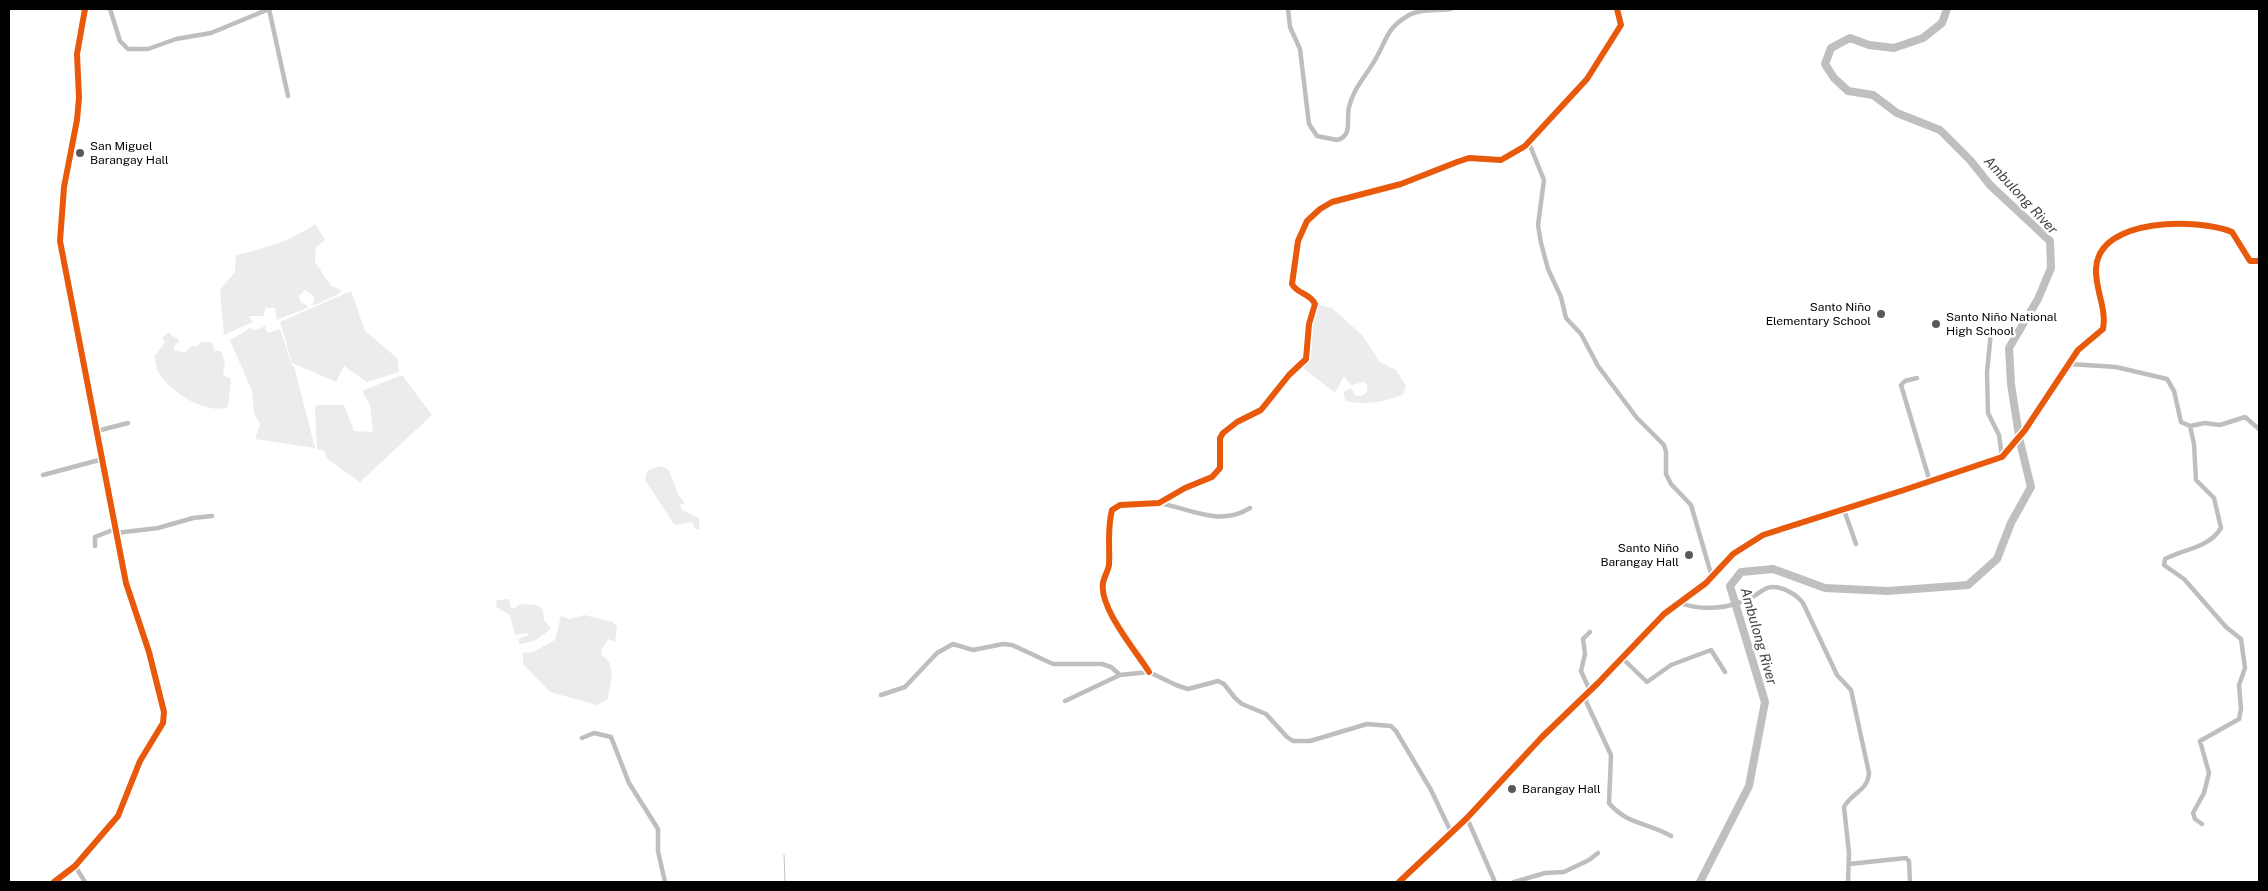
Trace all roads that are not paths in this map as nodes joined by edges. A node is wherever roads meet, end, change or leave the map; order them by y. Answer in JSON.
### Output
{"nodes":[{"id":1,"x":84,"y":9,"type":"edge"},
{"id":2,"x":110,"y":9,"type":"edge"},
{"id":3,"x":269,"y":9,"type":"edge"},
{"id":4,"x":1288,"y":9,"type":"edge"},
{"id":5,"x":1451,"y":9,"type":"edge"},
{"id":6,"x":1617,"y":9,"type":"edge"},
{"id":7,"x":288,"y":96,"type":"dead end"},
{"id":8,"x":1529,"y":143,"type":"junction"},
{"id":9,"x":2259,"y":261,"type":"edge"},
{"id":10,"x":1991,"y":332,"type":"dead end"},
{"id":11,"x":2070,"y":364,"type":"junction"},
{"id":12,"x":1917,"y":378,"type":"dead end"},
{"id":13,"x":128,"y":423,"type":"dead end"},
{"id":14,"x":2190,"y":426,"type":"junction"},
{"id":15,"x":2259,"y":429,"type":"edge"},
{"id":16,"x":97,"y":431,"type":"junction"},
{"id":17,"x":2004,"y":456,"type":"junction"},
{"id":18,"x":103,"y":459,"type":"junction"},
{"id":19,"x":43,"y":475,"type":"dead end"},
{"id":20,"x":1930,"y":482,"type":"junction"},
{"id":21,"x":1160,"y":504,"type":"junction"},
{"id":22,"x":1250,"y":508,"type":"dead end"},
{"id":23,"x":1844,"y":510,"type":"junction"},
{"id":24,"x":212,"y":516,"type":"dead end"},
{"id":25,"x":116,"y":531,"type":"junction"},
{"id":26,"x":1856,"y":544,"type":"dead end"},
{"id":27,"x":94,"y":546,"type":"dead end"},
{"id":28,"x":1712,"y":578,"type":"junction"},
{"id":29,"x":1680,"y":602,"type":"junction"},
{"id":30,"x":1590,"y":632,"type":"dead end"},
{"id":31,"x":1622,"y":658,"type":"junction"},
{"id":32,"x":1149,"y":672,"type":"junction"},
{"id":33,"x":1725,"y":672,"type":"dead end"},
{"id":34,"x":1120,"y":675,"type":"junction"},
{"id":35,"x":1590,"y":691,"type":"junction"},
{"id":36,"x":881,"y":695,"type":"dead end"},
{"id":37,"x":1584,"y":696,"type":"junction"},
{"id":38,"x":1064,"y":702,"type":"dead end"},
{"id":39,"x":582,"y":738,"type":"dead end"},
{"id":40,"x":1467,"y":818,"type":"junction"},
{"id":41,"x":2202,"y":824,"type":"dead end"},
{"id":42,"x":1451,"y":832,"type":"junction"},
{"id":43,"x":1671,"y":836,"type":"dead end"},
{"id":44,"x":1598,"y":852,"type":"dead end"},
{"id":45,"x":1848,"y":864,"type":"junction"},
{"id":46,"x":75,"y":866,"type":"junction"},
{"id":47,"x":54,"y":882,"type":"edge"},
{"id":48,"x":85,"y":882,"type":"edge"},
{"id":49,"x":665,"y":882,"type":"edge"},
{"id":50,"x":1399,"y":882,"type":"edge"},
{"id":51,"x":1495,"y":882,"type":"edge"},
{"id":52,"x":1514,"y":882,"type":"edge"},
{"id":53,"x":1848,"y":882,"type":"edge"},
{"id":54,"x":1910,"y":882,"type":"edge"}],
"edges":[{"from":1,"to":16,"type":"street"},
{"from":2,"to":3,"type":"street"},
{"from":3,"to":7,"type":"street"},
{"from":4,"to":5,"type":"street"},
{"from":6,"to":8,"type":"street"},
{"from":8,"to":21,"type":"street"},
{"from":8,"to":28,"type":"street"},
{"from":9,"to":11,"type":"street"},
{"from":10,"to":17,"type":"street"},
{"from":11,"to":14,"type":"street"},
{"from":11,"to":17,"type":"street"},
{"from":12,"to":20,"type":"street"},
{"from":13,"to":16,"type":"street"},
{"from":14,"to":15,"type":"street"},
{"from":14,"to":41,"type":"street"},
{"from":16,"to":18,"type":"street"},
{"from":17,"to":20,"type":"street"},
{"from":18,"to":19,"type":"street"},
{"from":18,"to":25,"type":"street"},
{"from":20,"to":23,"type":"street"},
{"from":21,"to":22,"type":"street"},
{"from":21,"to":32,"type":"street"},
{"from":23,"to":26,"type":"street"},
{"from":23,"to":28,"type":"street"},
{"from":24,"to":25,"type":"street"},
{"from":25,"to":27,"type":"street"},
{"from":25,"to":46,"type":"street"},
{"from":28,"to":29,"type":"street"},
{"from":29,"to":31,"type":"street"},
{"from":29,"to":45,"type":"street"},
{"from":30,"to":35,"type":"street"},
{"from":31,"to":33,"type":"street"},
{"from":31,"to":35,"type":"street"},
{"from":32,"to":34,"type":"street"},
{"from":32,"to":42,"type":"street"},
{"from":34,"to":36,"type":"street"},
{"from":34,"to":38,"type":"street"},
{"from":35,"to":37,"type":"street"},
{"from":37,"to":40,"type":"street"},
{"from":37,"to":43,"type":"street"},
{"from":39,"to":49,"type":"street"},
{"from":40,"to":42,"type":"street"},
{"from":40,"to":51,"type":"street"},
{"from":42,"to":50,"type":"street"},
{"from":44,"to":52,"type":"street"},
{"from":45,"to":53,"type":"street"},
{"from":45,"to":54,"type":"street"},
{"from":46,"to":47,"type":"street"},
{"from":46,"to":48,"type":"street"}]}
